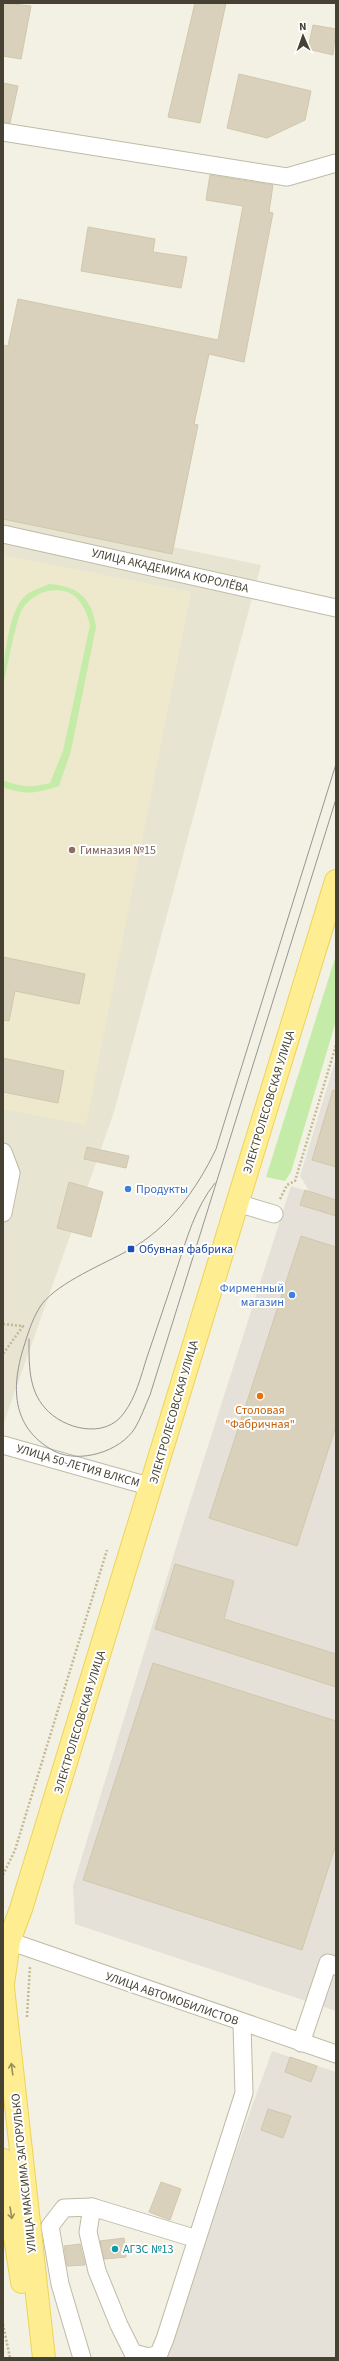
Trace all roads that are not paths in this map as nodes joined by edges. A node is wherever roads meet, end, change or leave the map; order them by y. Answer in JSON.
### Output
{"nodes":[{"id":1,"x":3,"y":132,"type":"edge"},
{"id":2,"x":336,"y":163,"type":"edge"},
{"id":3,"x":3,"y":534,"type":"edge"},
{"id":4,"x":336,"y":608,"type":"edge"},
{"id":5,"x":336,"y":881,"type":"edge"},
{"id":6,"x":3,"y":1152,"type":"edge"},
{"id":7,"x":237,"y":1203,"type":"junction"},
{"id":8,"x":3,"y":1213,"type":"edge"},
{"id":9,"x":274,"y":1214,"type":"road end"},
{"id":10,"x":3,"y":1445,"type":"edge"},
{"id":11,"x":152,"y":1487,"type":"junction"},
{"id":12,"x":5,"y":1934,"type":"edge"},
{"id":13,"x":336,"y":1966,"type":"edge"},
{"id":14,"x":3,"y":1984,"type":"edge"},
{"id":15,"x":3,"y":1988,"type":"edge"},
{"id":16,"x":242,"y":2024,"type":"junction"},
{"id":17,"x":301,"y":2043,"type":"junction"},
{"id":18,"x":336,"y":2054,"type":"edge"},
{"id":19,"x":3,"y":2160,"type":"edge"},
{"id":20,"x":92,"y":2207,"type":"junction"},
{"id":21,"x":197,"y":2239,"type":"junction"},
{"id":22,"x":158,"y":2356,"type":"edge"},
{"id":23,"x":34,"y":2358,"type":"edge"},
{"id":24,"x":44,"y":2358,"type":"edge"},
{"id":25,"x":82,"y":2358,"type":"edge"}],
"edges":[{"from":1,"to":2,"type":"street"},
{"from":3,"to":4,"type":"street","name":"УЛИЦА АКАДЕМИКА КОРОЛЁВА"},
{"from":5,"to":7,"type":"main road","name":"ЭЛЕКТРОЛЕСОВСКАЯ УЛИЦА"},
{"from":6,"to":8,"type":"street"},
{"from":7,"to":9,"type":"street"},
{"from":7,"to":11,"type":"main road","name":"ЭЛЕКТРОЛЕСОВСКАЯ УЛИЦА"},
{"from":10,"to":11,"type":"street","name":"УЛИЦА 50-ЛЕТИЯ ВЛКСМ"},
{"from":11,"to":12,"type":"main road","name":"ЭЛЕКТРОЛЕСОВСКАЯ УЛИЦА"},
{"from":12,"to":14,"type":"main road"},
{"from":12,"to":16,"type":"street","name":"УЛИЦА АВТОМОБИЛИСТОВ"},
{"from":13,"to":17,"type":"street"},
{"from":24,"to":15,"type":"main road","name":"УЛИЦА МАКСИМА ЗАГОРУЛЬКО","one_way":true},
{"from":16,"to":17,"type":"street","name":"УЛИЦА АВТОМОБИЛИСТОВ"},
{"from":16,"to":21,"type":"street"},
{"from":17,"to":18,"type":"street","name":"УЛИЦА АВТОМОБИЛИСТОВ"},
{"from":19,"to":23,"type":"main road","name":"УЛИЦА МАКСИМА ЗАГОРУЛЬКО","one_way":true},
{"from":20,"to":21,"type":"street"},
{"from":20,"to":22,"type":"street"},
{"from":20,"to":25,"type":"street"},
{"from":21,"to":22,"type":"street"}]}
